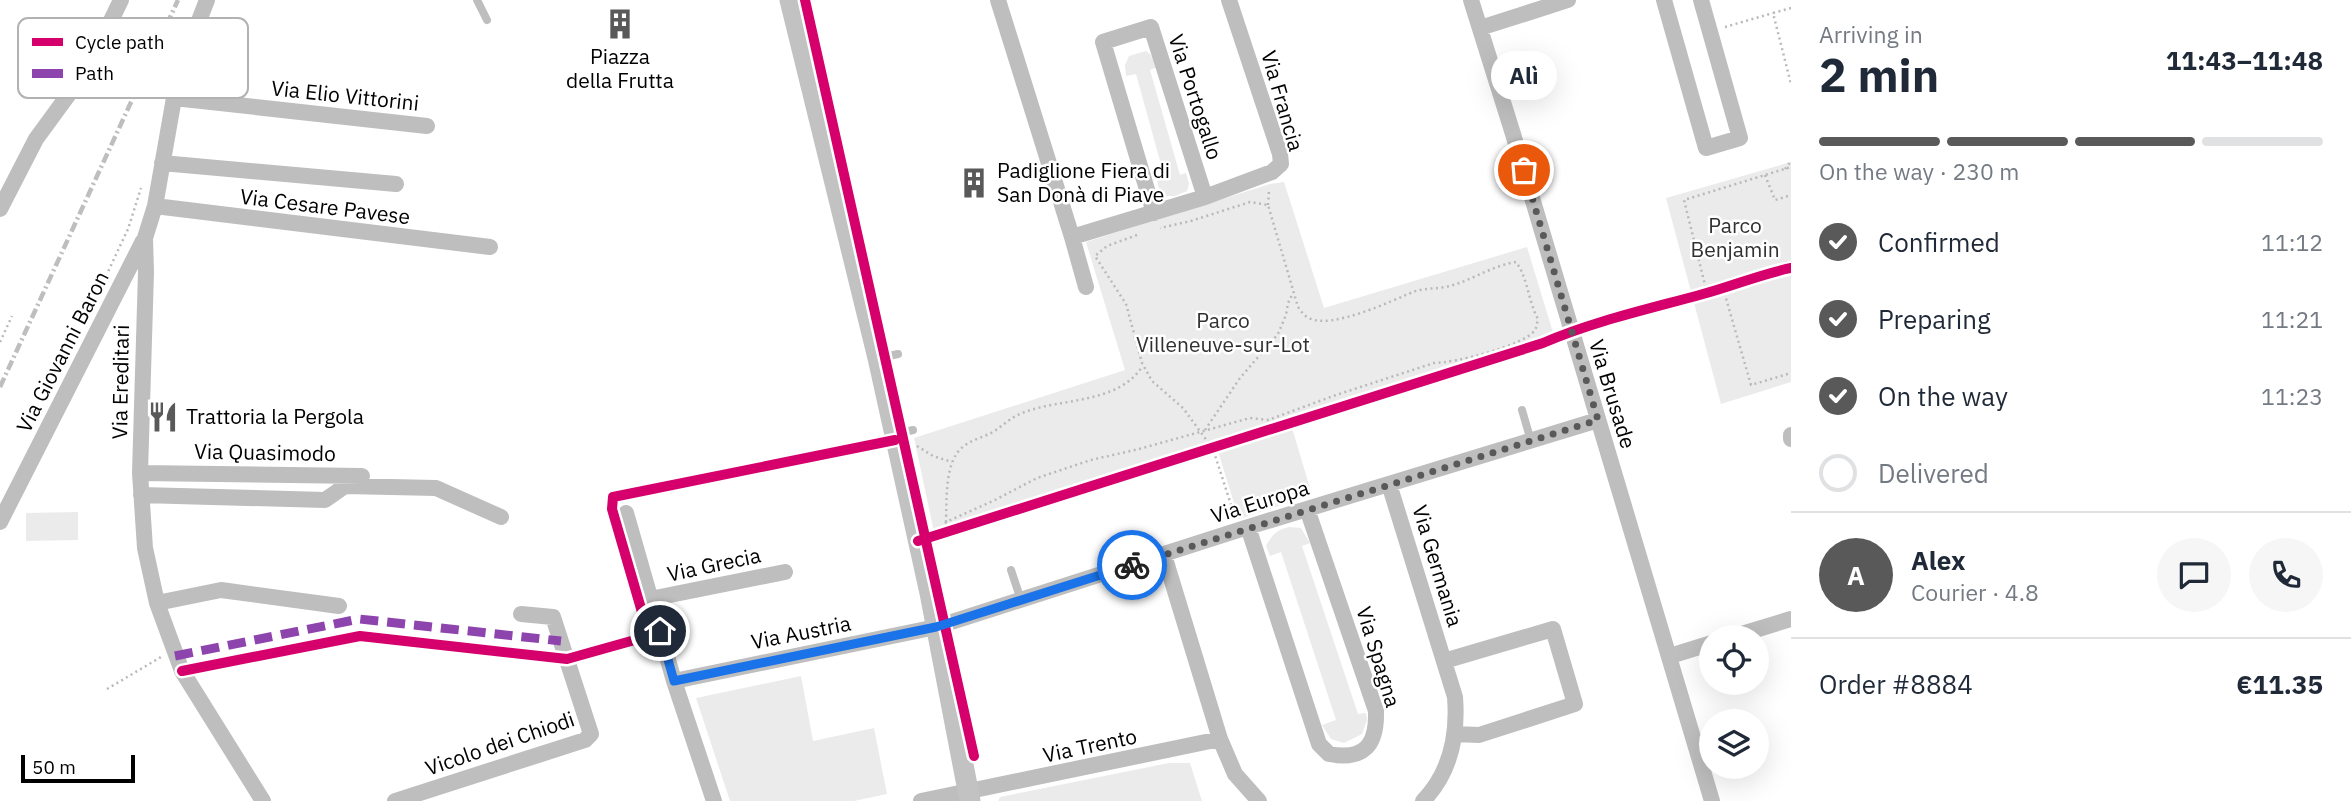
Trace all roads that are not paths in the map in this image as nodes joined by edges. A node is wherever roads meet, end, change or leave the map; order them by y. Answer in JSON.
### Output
{"nodes":[{"id":1,"x":121,"y":0,"type":"edge"},
{"id":2,"x":207,"y":0,"type":"edge"},
{"id":3,"x":477,"y":0,"type":"edge"},
{"id":4,"x":790,"y":0,"type":"edge"},
{"id":5,"x":998,"y":0,"type":"edge"},
{"id":6,"x":1229,"y":0,"type":"edge"},
{"id":7,"x":1471,"y":0,"type":"edge"},
{"id":8,"x":1568,"y":0,"type":"edge"},
{"id":9,"x":1664,"y":0,"type":"edge"},
{"id":10,"x":1701,"y":0,"type":"edge"},
{"id":11,"x":112,"y":18,"type":"edge"},
{"id":12,"x":200,"y":18,"type":"edge"},
{"id":13,"x":487,"y":20,"type":"dead end"},
{"id":14,"x":1480,"y":28,"type":"junction"},
{"id":15,"x":66,"y":98,"type":"edge"},
{"id":16,"x":174,"y":98,"type":"edge"},
{"id":17,"x":183,"y":98,"type":"edge"},
{"id":18,"x":427,"y":126,"type":"dead end"},
{"id":19,"x":162,"y":163,"type":"junction"},
{"id":20,"x":396,"y":184,"type":"dead end"},
{"id":21,"x":1205,"y":197,"type":"junction"},
{"id":22,"x":155,"y":206,"type":"junction"},
{"id":23,"x":0,"y":209,"type":"edge"},
{"id":24,"x":1154,"y":213,"type":"junction"},
{"id":25,"x":1072,"y":237,"type":"junction"},
{"id":26,"x":145,"y":239,"type":"junction"},
{"id":27,"x":490,"y":247,"type":"dead end"},
{"id":28,"x":1086,"y":287,"type":"dead end"},
{"id":29,"x":1522,"y":410,"type":"dead end"},
{"id":30,"x":1598,"y":420,"type":"junction"},
{"id":31,"x":1531,"y":441,"type":"junction"},
{"id":32,"x":140,"y":473,"type":"junction"},
{"id":33,"x":388,"y":476,"type":"dead end"},
{"id":34,"x":1389,"y":484,"type":"junction"},
{"id":35,"x":141,"y":495,"type":"junction"},
{"id":36,"x":1307,"y":509,"type":"junction"},
{"id":37,"x":626,"y":513,"type":"dead end"},
{"id":38,"x":500,"y":517,"type":"dead end"},
{"id":39,"x":0,"y":522,"type":"edge"},
{"id":40,"x":1242,"y":523,"type":"junction"},
{"id":41,"x":1164,"y":555,"type":"junction"},
{"id":42,"x":1011,"y":570,"type":"dead end"},
{"id":43,"x":785,"y":572,"type":"dead end"},
{"id":44,"x":650,"y":599,"type":"junction"},
{"id":45,"x":1021,"y":600,"type":"junction"},
{"id":46,"x":157,"y":604,"type":"junction"},
{"id":47,"x":339,"y":606,"type":"dead end"},
{"id":48,"x":521,"y":614,"type":"dead end"},
{"id":49,"x":1791,"y":619,"type":"edge"},
{"id":50,"x":1769,"y":626,"type":"edge"},
{"id":51,"x":936,"y":627,"type":"junction"},
{"id":52,"x":1699,"y":647,"type":"edge"},
{"id":53,"x":1670,"y":656,"type":"junction"},
{"id":54,"x":1444,"y":661,"type":"junction"},
{"id":55,"x":674,"y":681,"type":"junction"},
{"id":56,"x":1455,"y":734,"type":"junction"},
{"id":57,"x":1220,"y":739,"type":"junction"},
{"id":58,"x":1235,"y":774,"type":"junction"},
{"id":59,"x":969,"y":797,"type":"edge"},
{"id":60,"x":263,"y":801,"type":"edge"},
{"id":61,"x":396,"y":801,"type":"edge"},
{"id":62,"x":714,"y":801,"type":"edge"},
{"id":63,"x":921,"y":801,"type":"edge"},
{"id":64,"x":1244,"y":801,"type":"edge"},
{"id":65,"x":1259,"y":801,"type":"edge"},
{"id":66,"x":1423,"y":801,"type":"edge"},
{"id":67,"x":1712,"y":801,"type":"edge"}],
"edges":[{"from":1,"to":11,"type":"street"},
{"from":2,"to":12,"type":"street","name":"Via Ereditari"},
{"from":3,"to":13,"type":"lane"},
{"from":4,"to":51,"type":"street"},
{"from":5,"to":25,"type":"street"},
{"from":6,"to":21,"type":"street","name":"Via Francia"},
{"from":7,"to":14,"type":"street","name":"Via Brusade"},
{"from":8,"to":14,"type":"street"},
{"from":9,"to":10,"type":"street"},
{"from":14,"to":30,"type":"street","name":"Via Brusade"},
{"from":15,"to":23,"type":"street"},
{"from":16,"to":19,"type":"street","name":"Via Ereditari"},
{"from":17,"to":18,"type":"street","name":"Via Elio Vittorini"},
{"from":19,"to":20,"type":"street"},
{"from":19,"to":22,"type":"street","name":"Via Ereditari"},
{"from":21,"to":24,"type":"street","name":"Via Francia"},
{"from":21,"to":24,"type":"street","name":"Via Portogallo"},
{"from":22,"to":26,"type":"street","name":"Via Ereditari"},
{"from":22,"to":27,"type":"street","name":"Via Cesare Pavese"},
{"from":24,"to":25,"type":"street","name":"Via Francia"},
{"from":25,"to":28,"type":"street"},
{"from":26,"to":32,"type":"street","name":"Via Ereditari"},
{"from":26,"to":39,"type":"street","name":"Via Giovanni Baron"},
{"from":29,"to":31,"type":"lane"},
{"from":30,"to":31,"type":"street","name":"Via Europa"},
{"from":30,"to":53,"type":"street","name":"Via Brusade"},
{"from":31,"to":34,"type":"street","name":"Via Europa"},
{"from":32,"to":33,"type":"street","name":"Via Quasimodo"},
{"from":32,"to":35,"type":"street","name":"Via Ereditari"},
{"from":34,"to":36,"type":"street","name":"Via Europa"},
{"from":34,"to":54,"type":"street","name":"Via Germania"},
{"from":35,"to":38,"type":"street"},
{"from":35,"to":46,"type":"street","name":"Via Ereditari"},
{"from":36,"to":40,"type":"street","name":"Via Europa"},
{"from":36,"to":40,"type":"street","name":"Via Spagna"},
{"from":37,"to":44,"type":"street"},
{"from":40,"to":41,"type":"street","name":"Via Europa"},
{"from":41,"to":45,"type":"street","name":"Via Europa"},
{"from":41,"to":57,"type":"street"},
{"from":42,"to":45,"type":"lane"},
{"from":43,"to":44,"type":"street","name":"Via Grecia"},
{"from":44,"to":55,"type":"street"},
{"from":45,"to":51,"type":"street","name":"Via Europa"},
{"from":46,"to":47,"type":"street"},
{"from":46,"to":60,"type":"street","name":"Via Ereditari"},
{"from":48,"to":61,"type":"street","name":"Vicolo dei Chiodi"},
{"from":49,"to":50,"type":"street"},
{"from":51,"to":55,"type":"street","name":"Via Austria"},
{"from":51,"to":59,"type":"street"},
{"from":52,"to":53,"type":"street"},
{"from":53,"to":67,"type":"street","name":"Via Brusade"},
{"from":54,"to":56,"type":"street","name":"Via Germania"},
{"from":54,"to":56,"type":"street","name":"Via Germania"},
{"from":55,"to":62,"type":"street"},
{"from":56,"to":66,"type":"street","name":"Via Germania"},
{"from":57,"to":58,"type":"street"},
{"from":57,"to":59,"type":"street","name":"Via Trento"},
{"from":58,"to":64,"type":"street"},
{"from":58,"to":65,"type":"street"},
{"from":59,"to":63,"type":"street","name":"Via Trento"}]}
